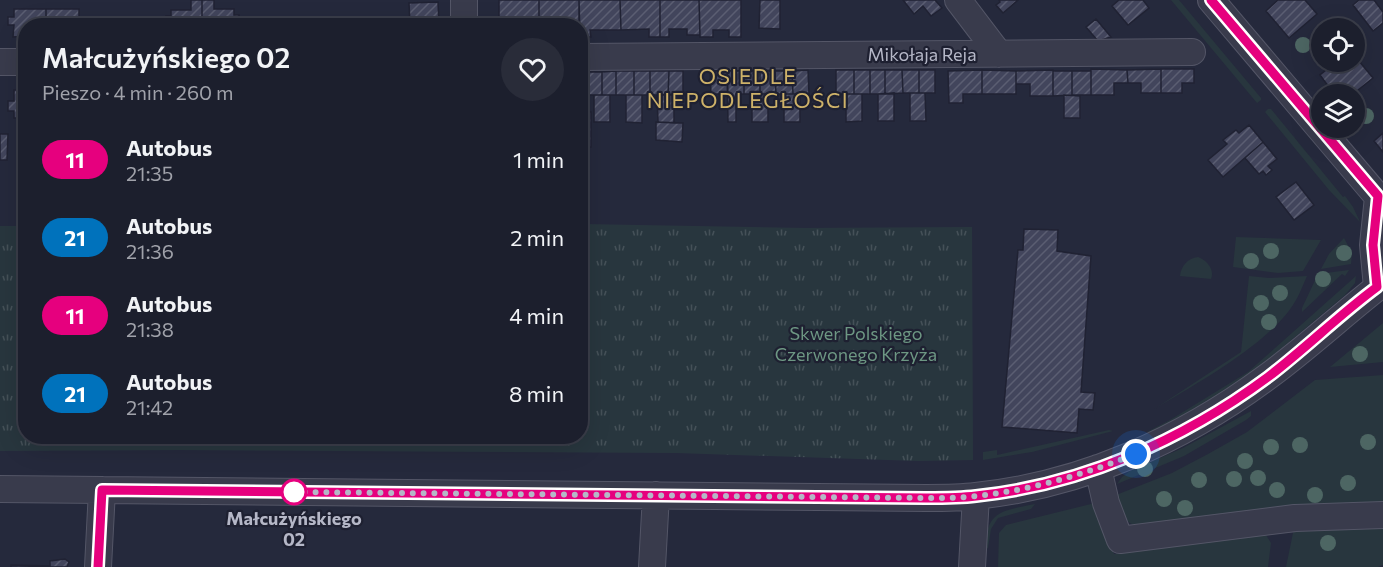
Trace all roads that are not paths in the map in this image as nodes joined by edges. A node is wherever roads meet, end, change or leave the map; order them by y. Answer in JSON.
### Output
{"nodes":[{"id":1,"x":464,"y":0,"type":"edge"},
{"id":2,"x":958,"y":0,"type":"edge"},
{"id":3,"x":1211,"y":0,"type":"edge"},
{"id":4,"x":464,"y":18,"type":"edge"},
{"id":5,"x":1192,"y":52,"type":"dead end"},
{"id":6,"x":999,"y":54,"type":"junction"},
{"id":7,"x":588,"y":57,"type":"edge"},
{"id":8,"x":0,"y":62,"type":"edge"},
{"id":9,"x":18,"y":62,"type":"edge"},
{"id":10,"x":1380,"y":200,"type":"edge"},
{"id":11,"x":1380,"y":285,"type":"edge"},
{"id":12,"x":1098,"y":468,"type":"junction"},
{"id":13,"x":0,"y":489,"type":"edge"},
{"id":14,"x":102,"y":490,"type":"junction"},
{"id":15,"x":656,"y":495,"type":"junction"},
{"id":16,"x":976,"y":496,"type":"junction"},
{"id":17,"x":1383,"y":515,"type":"edge"},
{"id":18,"x":98,"y":567,"type":"edge"},
{"id":19,"x":652,"y":567,"type":"edge"},
{"id":20,"x":972,"y":567,"type":"edge"}],
"edges":[{"from":1,"to":4,"type":"street"},
{"from":2,"to":6,"type":"street"},
{"from":3,"to":10,"type":"street"},
{"from":5,"to":6,"type":"street","name":"Mikołaja Reja"},
{"from":6,"to":7,"type":"street","name":"Mikołaja Reja"},
{"from":8,"to":9,"type":"street"},
{"from":10,"to":11,"type":"street"},
{"from":11,"to":12,"type":"street"},
{"from":12,"to":16,"type":"street"},
{"from":12,"to":17,"type":"street"},
{"from":13,"to":14,"type":"street"},
{"from":14,"to":15,"type":"street"},
{"from":14,"to":18,"type":"street"},
{"from":15,"to":16,"type":"street"},
{"from":15,"to":19,"type":"street"},
{"from":16,"to":20,"type":"street"}]}
